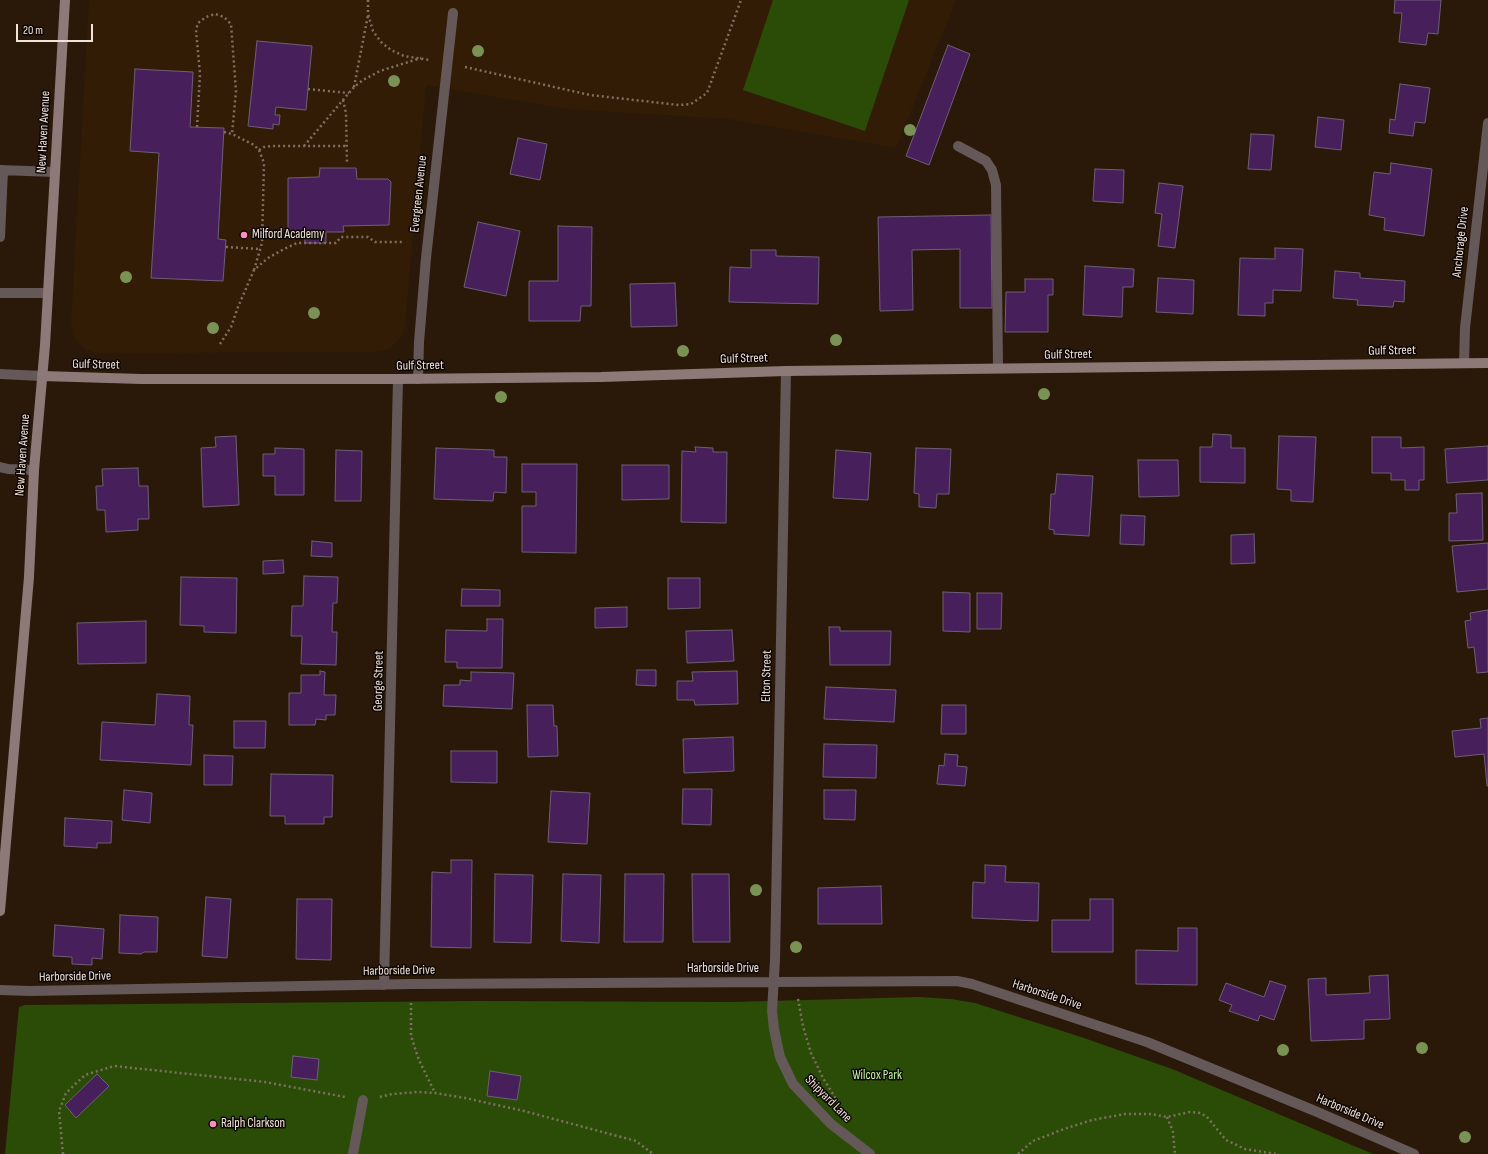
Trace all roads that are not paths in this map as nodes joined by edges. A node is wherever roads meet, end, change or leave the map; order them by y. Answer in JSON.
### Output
{"nodes":[{"id":1,"x":65,"y":0,"type":"edge"},
{"id":2,"x":452,"y":13,"type":"dead end"},
{"id":3,"x":1488,"y":123,"type":"edge"},
{"id":4,"x":958,"y":146,"type":"dead end"},
{"id":5,"x":2,"y":170,"type":"edge"},
{"id":6,"x":55,"y":172,"type":"junction"},
{"id":7,"x":0,"y":237,"type":"edge"},
{"id":8,"x":0,"y":293,"type":"edge"},
{"id":9,"x":48,"y":293,"type":"junction"},
{"id":10,"x":1464,"y":363,"type":"junction"},
{"id":11,"x":1488,"y":363,"type":"edge"},
{"id":12,"x":998,"y":368,"type":"junction"},
{"id":13,"x":786,"y":371,"type":"junction"},
{"id":14,"x":0,"y":374,"type":"edge"},
{"id":15,"x":42,"y":376,"type":"junction"},
{"id":16,"x":398,"y":379,"type":"junction"},
{"id":17,"x":418,"y":379,"type":"junction"},
{"id":18,"x":0,"y":467,"type":"edge"},
{"id":19,"x":34,"y":470,"type":"junction"},
{"id":20,"x":0,"y":911,"type":"edge"},
{"id":21,"x":774,"y":982,"type":"junction"},
{"id":22,"x":384,"y":984,"type":"junction"},
{"id":23,"x":0,"y":990,"type":"edge"},
{"id":24,"x":363,"y":1100,"type":"road end"},
{"id":25,"x":353,"y":1154,"type":"edge"},
{"id":26,"x":870,"y":1154,"type":"edge"},
{"id":27,"x":1414,"y":1154,"type":"edge"}],
"edges":[{"from":1,"to":6,"type":"main road","name":"New Haven Avenue"},
{"from":2,"to":17,"type":"street","name":"Evergreen Avenue"},
{"from":3,"to":10,"type":"street","name":"Anchorage Drive"},
{"from":4,"to":12,"type":"street"},
{"from":5,"to":6,"type":"street"},
{"from":5,"to":7,"type":"street"},
{"from":6,"to":9,"type":"main road","name":"New Haven Avenue"},
{"from":8,"to":9,"type":"street"},
{"from":9,"to":15,"type":"main road","name":"New Haven Avenue"},
{"from":10,"to":11,"type":"main road","name":"Gulf Street"},
{"from":10,"to":12,"type":"main road","name":"Gulf Street"},
{"from":12,"to":13,"type":"main road","name":"Gulf Street"},
{"from":13,"to":17,"type":"main road","name":"Gulf Street"},
{"from":13,"to":21,"type":"street","name":"Elton Street"},
{"from":14,"to":15,"type":"street","name":"Gulf Street"},
{"from":15,"to":16,"type":"main road","name":"Gulf Street"},
{"from":15,"to":19,"type":"main road","name":"New Haven Avenue"},
{"from":16,"to":17,"type":"main road","name":"Gulf Street"},
{"from":16,"to":22,"type":"street","name":"George Street"},
{"from":18,"to":19,"type":"street"},
{"from":19,"to":20,"type":"main road","name":"New Haven Avenue"},
{"from":21,"to":22,"type":"street","name":"Harborside Drive"},
{"from":21,"to":26,"type":"street","name":"Shipyard Lane"},
{"from":21,"to":27,"type":"street","name":"Harborside Drive"},
{"from":22,"to":23,"type":"street","name":"Harborside Drive"},
{"from":24,"to":25,"type":"street"}]}
